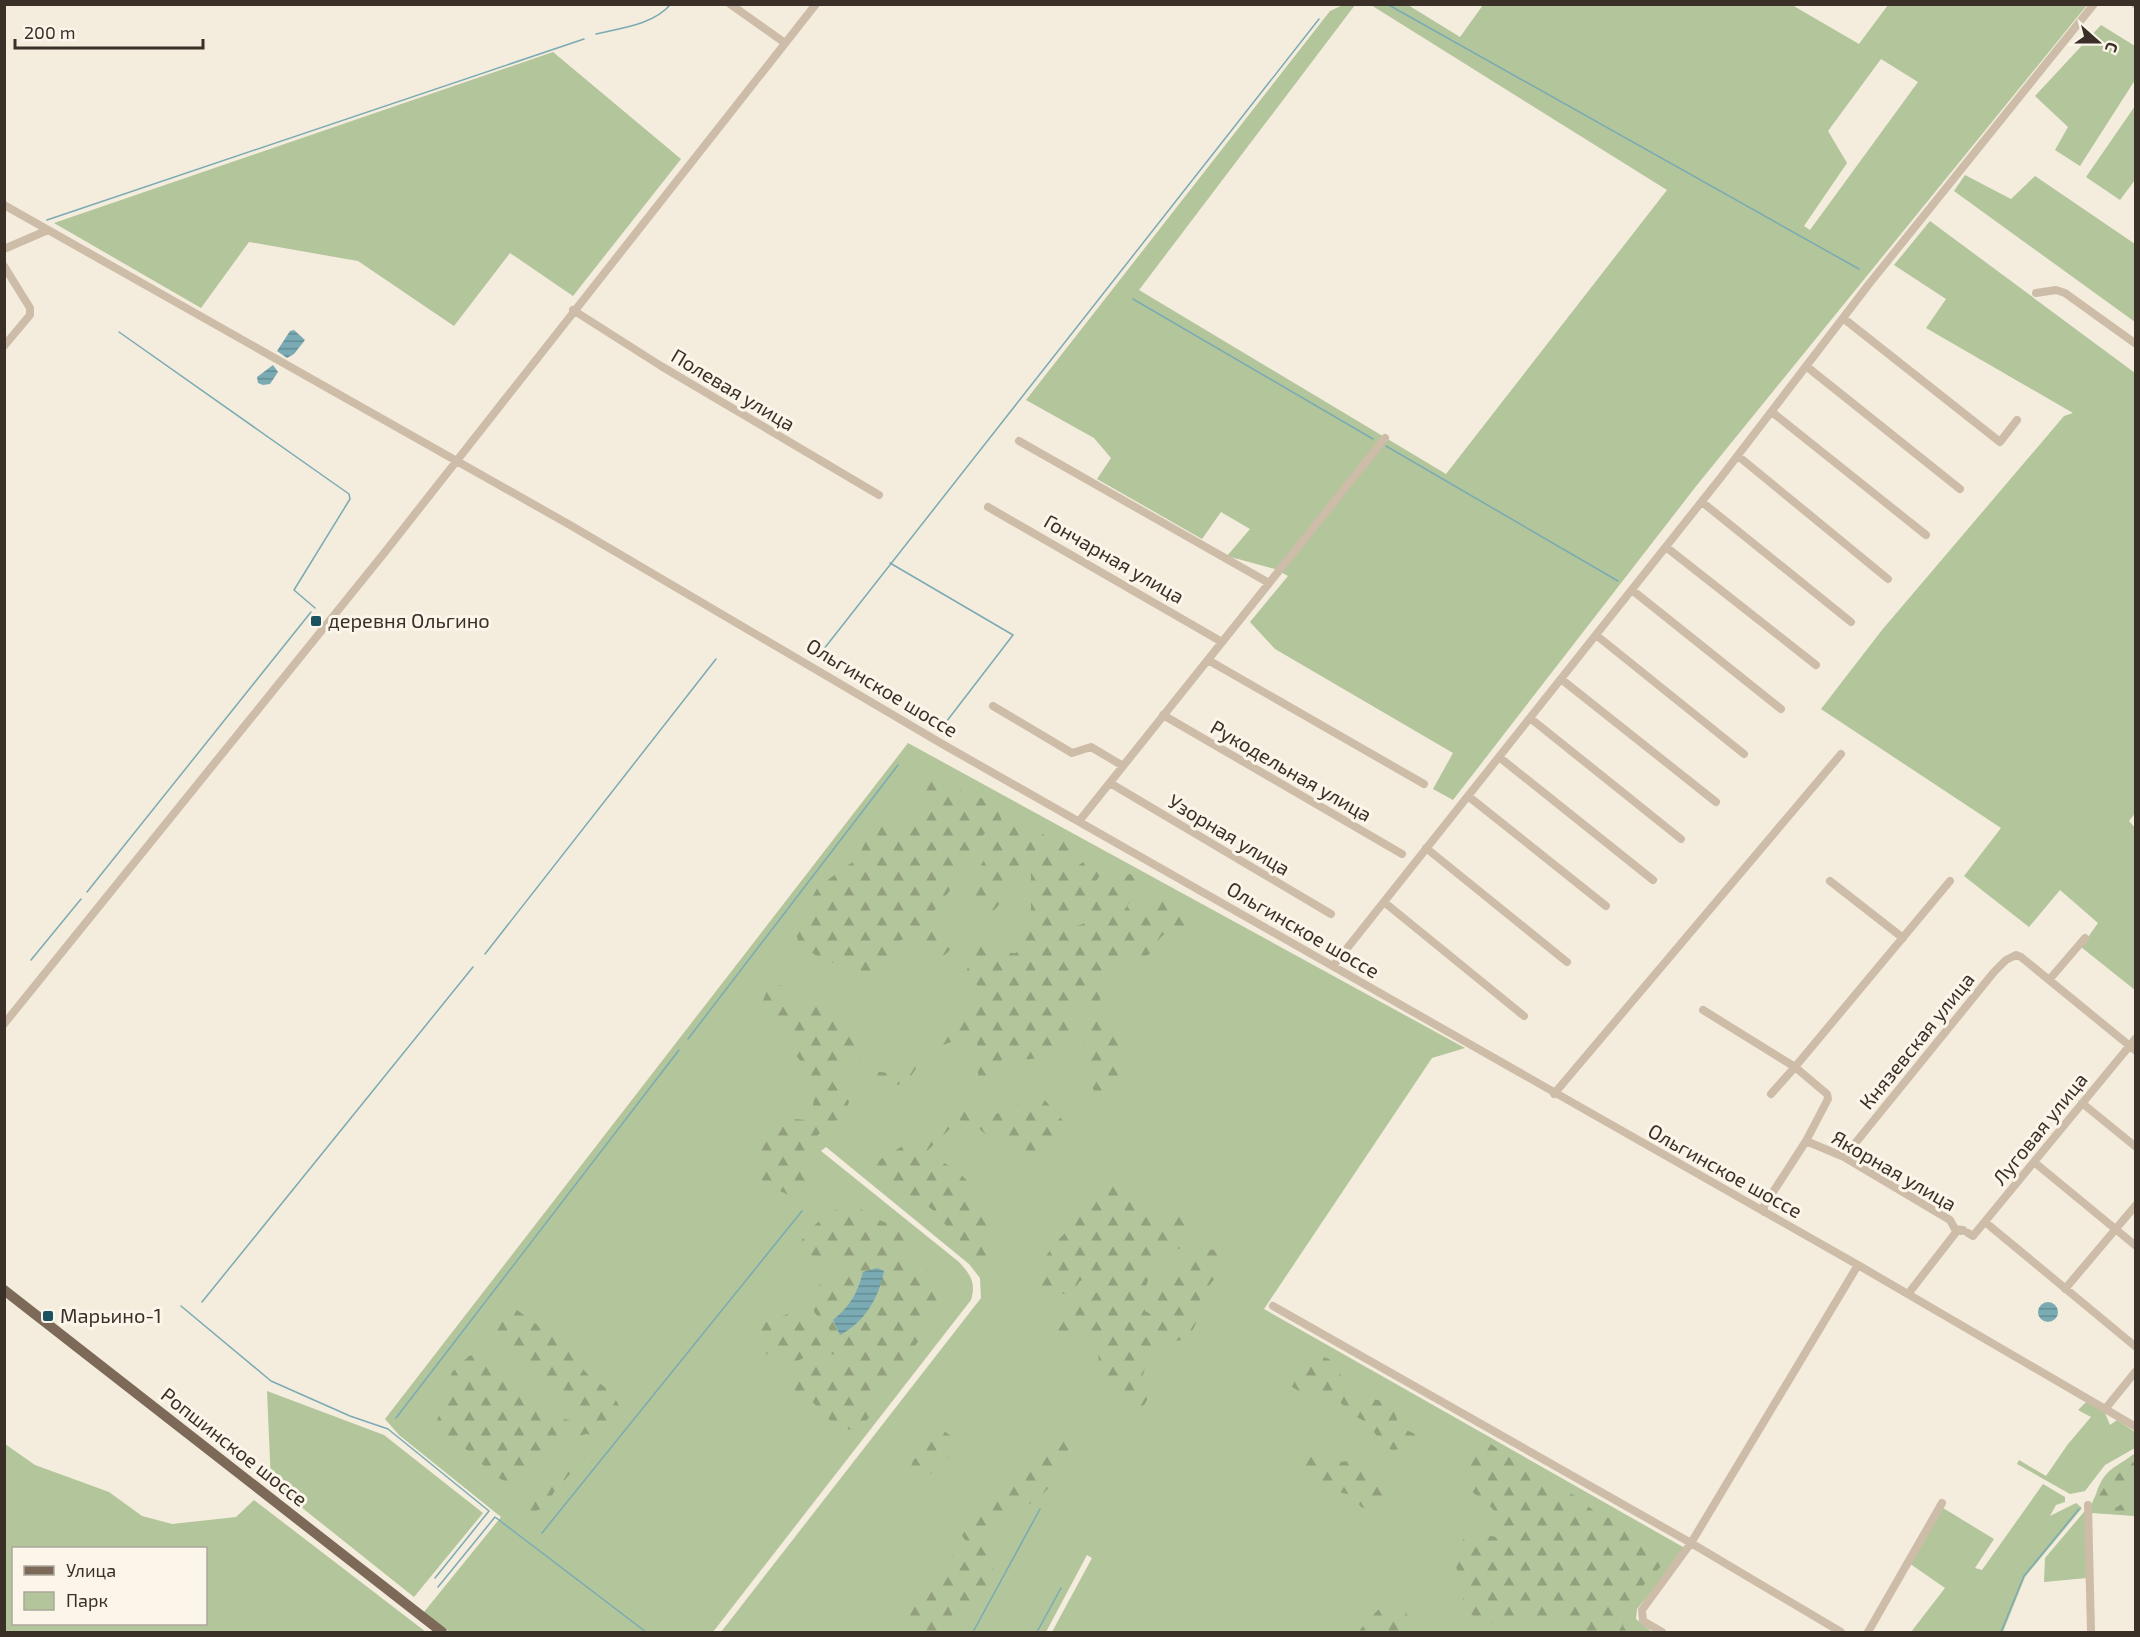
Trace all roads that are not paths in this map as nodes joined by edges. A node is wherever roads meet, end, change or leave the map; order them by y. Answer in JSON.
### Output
{"nodes":[{"id":1,"x":730,"y":4,"type":"edge"},
{"id":2,"x":816,"y":4,"type":"edge"},
{"id":3,"x":2094,"y":4,"type":"edge"},
{"id":4,"x":785,"y":43,"type":"junction"},
{"id":5,"x":4,"y":205,"type":"edge"},
{"id":6,"x":48,"y":230,"type":"junction"},
{"id":7,"x":4,"y":249,"type":"edge"},
{"id":8,"x":4,"y":266,"type":"edge"},
{"id":9,"x":2036,"y":293,"type":"dead end"},
{"id":10,"x":573,"y":310,"type":"junction"},
{"id":11,"x":1843,"y":318,"type":"junction"},
{"id":12,"x":2136,"y":344,"type":"edge"},
{"id":13,"x":4,"y":346,"type":"edge"},
{"id":14,"x":1806,"y":366,"type":"junction"},
{"id":15,"x":1772,"y":412,"type":"junction"},
{"id":16,"x":2017,"y":420,"type":"dead end"},
{"id":17,"x":1385,"y":438,"type":"dead end"},
{"id":18,"x":1019,"y":441,"type":"dead end"},
{"id":19,"x":1738,"y":456,"type":"junction"},
{"id":20,"x":456,"y":460,"type":"junction"},
{"id":21,"x":1960,"y":489,"type":"dead end"},
{"id":22,"x":879,"y":495,"type":"dead end"},
{"id":23,"x":1702,"y":501,"type":"junction"},
{"id":24,"x":988,"y":507,"type":"dead end"},
{"id":25,"x":1926,"y":535,"type":"dead end"},
{"id":26,"x":1666,"y":547,"type":"junction"},
{"id":27,"x":1888,"y":579,"type":"dead end"},
{"id":28,"x":1269,"y":583,"type":"junction"},
{"id":29,"x":1632,"y":590,"type":"junction"},
{"id":30,"x":1851,"y":622,"type":"dead end"},
{"id":31,"x":1596,"y":635,"type":"junction"},
{"id":32,"x":1222,"y":642,"type":"junction"},
{"id":33,"x":1208,"y":660,"type":"junction"},
{"id":34,"x":1816,"y":665,"type":"dead end"},
{"id":35,"x":1561,"y":679,"type":"junction"},
{"id":36,"x":993,"y":706,"type":"dead end"},
{"id":37,"x":1781,"y":709,"type":"dead end"},
{"id":38,"x":1163,"y":715,"type":"junction"},
{"id":39,"x":1530,"y":718,"type":"junction"},
{"id":40,"x":1744,"y":754,"type":"dead end"},
{"id":41,"x":1841,"y":754,"type":"dead end"},
{"id":42,"x":1499,"y":757,"type":"junction"},
{"id":43,"x":1123,"y":766,"type":"junction"},
{"id":44,"x":1110,"y":783,"type":"junction"},
{"id":45,"x":1424,"y":784,"type":"dead end"},
{"id":46,"x":1468,"y":796,"type":"junction"},
{"id":47,"x":1716,"y":802,"type":"dead end"},
{"id":48,"x":1080,"y":820,"type":"junction"},
{"id":49,"x":1681,"y":839,"type":"dead end"},
{"id":50,"x":1426,"y":848,"type":"junction"},
{"id":51,"x":1402,"y":854,"type":"dead end"},
{"id":52,"x":1653,"y":880,"type":"dead end"},
{"id":53,"x":1830,"y":881,"type":"dead end"},
{"id":54,"x":1950,"y":881,"type":"dead end"},
{"id":55,"x":1384,"y":902,"type":"junction"},
{"id":56,"x":1606,"y":906,"type":"dead end"},
{"id":57,"x":1331,"y":914,"type":"dead end"},
{"id":58,"x":1903,"y":938,"type":"junction"},
{"id":59,"x":2085,"y":938,"type":"dead end"},
{"id":60,"x":1567,"y":962,"type":"dead end"},
{"id":61,"x":1332,"y":966,"type":"junction"},
{"id":62,"x":2049,"y":980,"type":"junction"},
{"id":63,"x":1703,"y":1010,"type":"dead end"},
{"id":64,"x":1524,"y":1016,"type":"dead end"},
{"id":65,"x":4,"y":1024,"type":"edge"},
{"id":66,"x":2136,"y":1038,"type":"edge"},
{"id":67,"x":2132,"y":1049,"type":"edge"},
{"id":68,"x":1795,"y":1067,"type":"junction"},
{"id":69,"x":1554,"y":1094,"type":"junction"},
{"id":70,"x":1771,"y":1094,"type":"dead end"},
{"id":71,"x":2082,"y":1103,"type":"junction"},
{"id":72,"x":1806,"y":1141,"type":"junction"},
{"id":73,"x":2136,"y":1147,"type":"edge"},
{"id":74,"x":1844,"y":1157,"type":"junction"},
{"id":75,"x":2034,"y":1162,"type":"junction"},
{"id":76,"x":2136,"y":1205,"type":"edge"},
{"id":77,"x":1764,"y":1212,"type":"junction"},
{"id":78,"x":1984,"y":1222,"type":"junction"},
{"id":79,"x":2115,"y":1230,"type":"junction"},
{"id":80,"x":1966,"y":1232,"type":"junction"},
{"id":81,"x":2136,"y":1246,"type":"edge"},
{"id":82,"x":1858,"y":1265,"type":"junction"},
{"id":83,"x":2065,"y":1288,"type":"junction"},
{"id":84,"x":4,"y":1290,"type":"edge"},
{"id":85,"x":1908,"y":1294,"type":"junction"},
{"id":86,"x":1273,"y":1306,"type":"dead end"},
{"id":87,"x":2136,"y":1347,"type":"edge"},
{"id":88,"x":2136,"y":1371,"type":"edge"},
{"id":89,"x":2106,"y":1408,"type":"junction"},
{"id":90,"x":2136,"y":1426,"type":"edge"},
{"id":91,"x":1942,"y":1503,"type":"dead end"},
{"id":92,"x":2088,"y":1505,"type":"dead end"},
{"id":93,"x":1690,"y":1543,"type":"junction"},
{"id":94,"x":442,"y":1632,"type":"edge"},
{"id":95,"x":1662,"y":1632,"type":"edge"},
{"id":96,"x":1841,"y":1632,"type":"edge"},
{"id":97,"x":1868,"y":1632,"type":"edge"},
{"id":98,"x":2091,"y":1632,"type":"edge"}],
"edges":[{"from":1,"to":4,"type":"street"},
{"from":2,"to":4,"type":"street"},
{"from":3,"to":11,"type":"street"},
{"from":4,"to":10,"type":"street"},
{"from":5,"to":6,"type":"street","name":"Ольгинское шоссе"},
{"from":6,"to":7,"type":"street"},
{"from":6,"to":20,"type":"street","name":"Ольгинское шоссе"},
{"from":8,"to":13,"type":"street"},
{"from":9,"to":12,"type":"street"},
{"from":10,"to":20,"type":"street"},
{"from":10,"to":22,"type":"street","name":"Полевая улица"},
{"from":11,"to":14,"type":"street"},
{"from":11,"to":16,"type":"street"},
{"from":14,"to":15,"type":"street"},
{"from":14,"to":21,"type":"street"},
{"from":15,"to":19,"type":"street"},
{"from":15,"to":25,"type":"street"},
{"from":17,"to":28,"type":"street"},
{"from":18,"to":28,"type":"street"},
{"from":19,"to":23,"type":"street"},
{"from":19,"to":27,"type":"street"},
{"from":20,"to":48,"type":"street","name":"Ольгинское шоссе"},
{"from":20,"to":65,"type":"street"},
{"from":23,"to":26,"type":"street"},
{"from":23,"to":30,"type":"street"},
{"from":24,"to":32,"type":"street","name":"Гончарная улица"},
{"from":26,"to":29,"type":"street"},
{"from":26,"to":34,"type":"street"},
{"from":28,"to":32,"type":"street"},
{"from":29,"to":31,"type":"street"},
{"from":29,"to":37,"type":"street"},
{"from":31,"to":35,"type":"street"},
{"from":31,"to":40,"type":"street"},
{"from":32,"to":33,"type":"street"},
{"from":33,"to":38,"type":"street"},
{"from":33,"to":45,"type":"street"},
{"from":35,"to":39,"type":"street"},
{"from":35,"to":47,"type":"street"},
{"from":36,"to":43,"type":"street"},
{"from":38,"to":43,"type":"street"},
{"from":38,"to":51,"type":"street","name":"Рукодельная улица"},
{"from":39,"to":42,"type":"street"},
{"from":39,"to":49,"type":"street"},
{"from":41,"to":69,"type":"street"},
{"from":42,"to":46,"type":"street"},
{"from":42,"to":52,"type":"street"},
{"from":43,"to":44,"type":"street"},
{"from":44,"to":48,"type":"street"},
{"from":44,"to":57,"type":"street","name":"Узорная улица"},
{"from":46,"to":50,"type":"street"},
{"from":46,"to":56,"type":"street"},
{"from":48,"to":61,"type":"street","name":"Ольгинское шоссе"},
{"from":50,"to":55,"type":"street"},
{"from":50,"to":60,"type":"street"},
{"from":53,"to":58,"type":"street"},
{"from":54,"to":58,"type":"street"},
{"from":55,"to":61,"type":"street"},
{"from":55,"to":64,"type":"street"},
{"from":58,"to":68,"type":"street"},
{"from":59,"to":62,"type":"street"},
{"from":61,"to":69,"type":"street","name":"Ольгинское шоссе"},
{"from":62,"to":67,"type":"street"},
{"from":62,"to":74,"type":"street","name":"Князевская улица"},
{"from":63,"to":68,"type":"street"},
{"from":66,"to":67,"type":"street","name":"Луговая улица"},
{"from":67,"to":71,"type":"street","name":"Луговая улица"},
{"from":68,"to":70,"type":"street"},
{"from":68,"to":72,"type":"street"},
{"from":69,"to":77,"type":"street","name":"Ольгинское шоссе"},
{"from":71,"to":73,"type":"street"},
{"from":71,"to":75,"type":"street","name":"Луговая улица"},
{"from":72,"to":74,"type":"street","name":"Якорная улица"},
{"from":72,"to":77,"type":"street"},
{"from":74,"to":80,"type":"street","name":"Якорная улица"},
{"from":75,"to":78,"type":"street","name":"Луговая улица"},
{"from":75,"to":79,"type":"street"},
{"from":76,"to":79,"type":"street"},
{"from":77,"to":82,"type":"street","name":"Ольгинское шоссе"},
{"from":78,"to":80,"type":"street","name":"Луговая улица"},
{"from":78,"to":83,"type":"street"},
{"from":79,"to":81,"type":"street"},
{"from":79,"to":83,"type":"street"},
{"from":80,"to":85,"type":"street","name":"Луговая улица"},
{"from":82,"to":85,"type":"street","name":"Ольгинское шоссе"},
{"from":82,"to":93,"type":"street"},
{"from":83,"to":87,"type":"street"},
{"from":84,"to":94,"type":"main road","name":"Ропшинское шоссе"},
{"from":85,"to":89,"type":"street","name":"Ольгинское шоссе"},
{"from":86,"to":93,"type":"street"},
{"from":88,"to":89,"type":"street"},
{"from":89,"to":90,"type":"street","name":"Ольгинское шоссе"},
{"from":91,"to":97,"type":"street"},
{"from":92,"to":98,"type":"street"},
{"from":93,"to":95,"type":"street"},
{"from":93,"to":96,"type":"street"}]}
